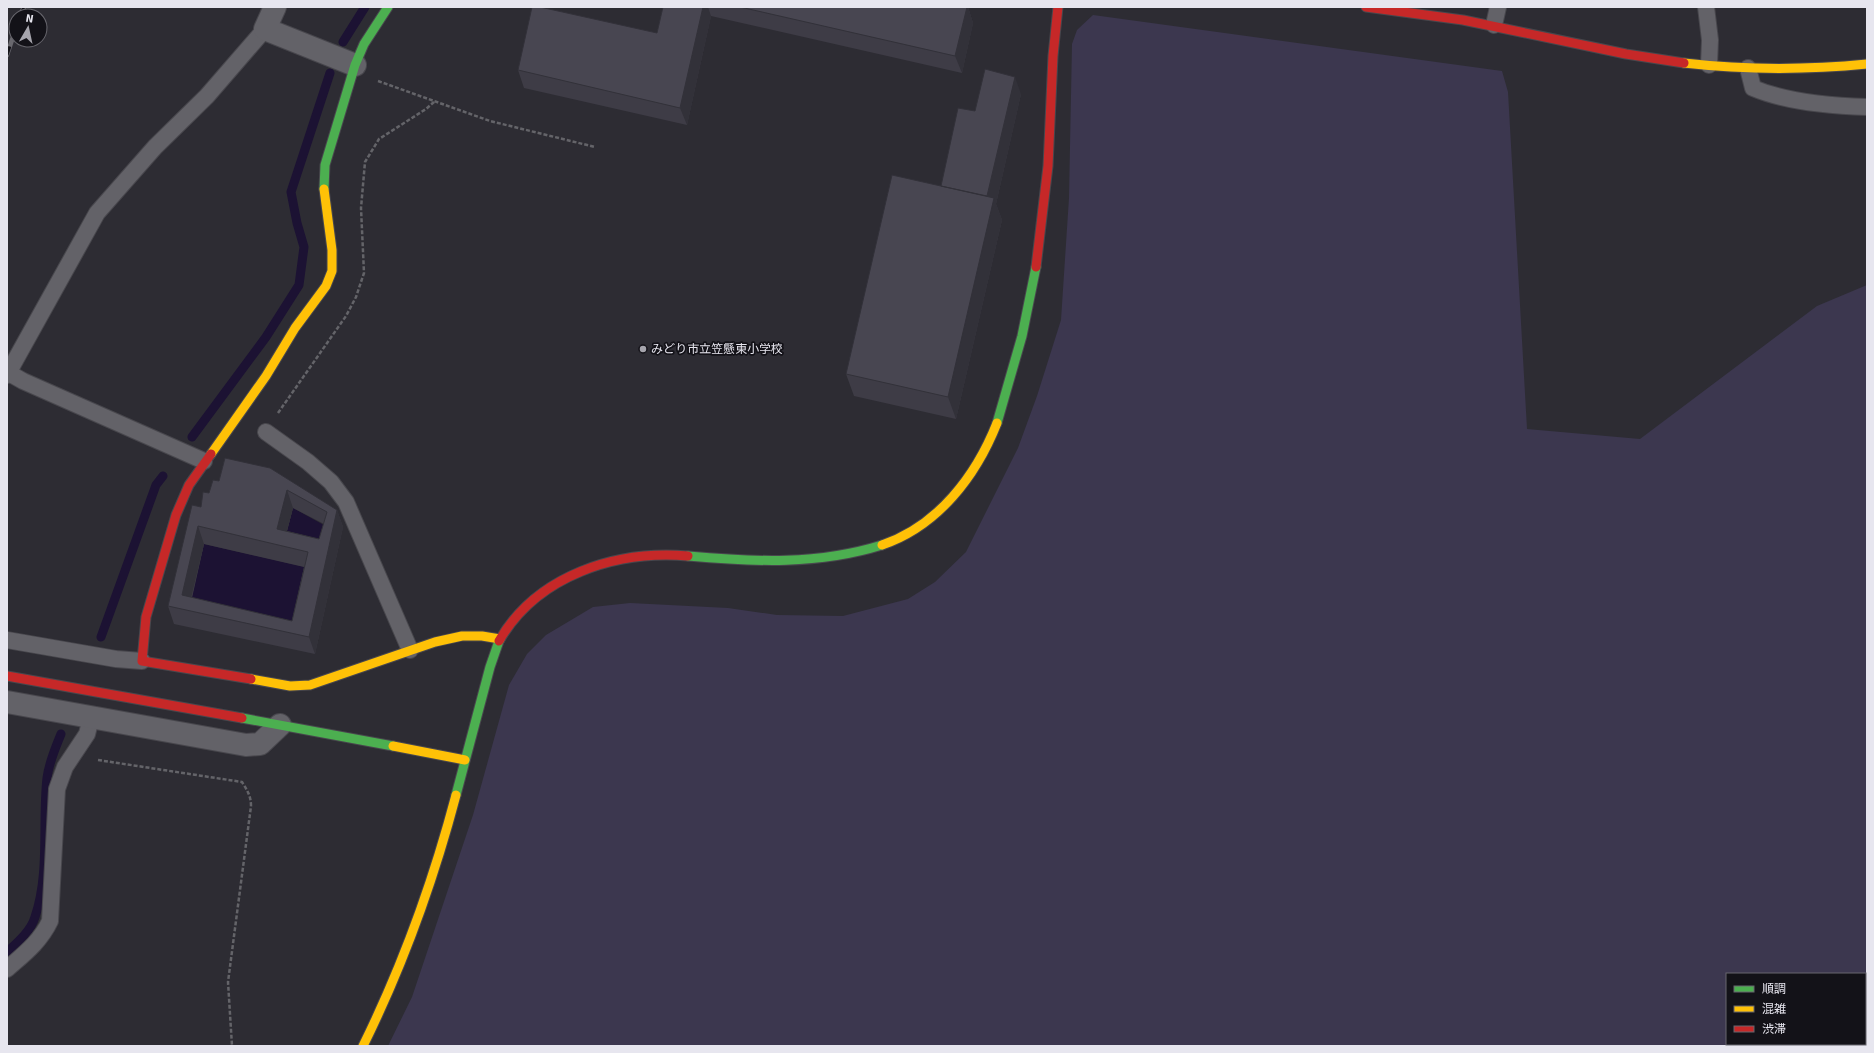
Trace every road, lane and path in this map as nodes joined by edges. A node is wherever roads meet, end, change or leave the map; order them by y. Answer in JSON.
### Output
{"nodes":[{"id":1,"x":275,"y":7,"type":"edge"},
{"id":2,"x":388,"y":7,"type":"edge"},
{"id":3,"x":1058,"y":7,"type":"edge"},
{"id":4,"x":1366,"y":7,"type":"edge"},
{"id":5,"x":1498,"y":7,"type":"edge"},
{"id":6,"x":1706,"y":7,"type":"edge"},
{"id":7,"x":1494,"y":25,"type":"junction"},
{"id":8,"x":265,"y":29,"type":"junction"},
{"id":9,"x":1867,"y":64,"type":"edge"},
{"id":10,"x":355,"y":65,"type":"junction"},
{"id":11,"x":1709,"y":65,"type":"junction"},
{"id":12,"x":1748,"y":68,"type":"junction"},
{"id":13,"x":378,"y":81,"type":"dead end"},
{"id":14,"x":1867,"y":107,"type":"edge"},
{"id":15,"x":595,"y":147,"type":"dead end"},
{"id":16,"x":8,"y":374,"type":"edge"},
{"id":17,"x":266,"y":432,"type":"dead end"},
{"id":18,"x":204,"y":461,"type":"junction"},
{"id":19,"x":500,"y":639,"type":"junction"},
{"id":20,"x":7,"y":640,"type":"edge"},
{"id":21,"x":410,"y":650,"type":"junction"},
{"id":22,"x":142,"y":662,"type":"junction"},
{"id":23,"x":7,"y":676,"type":"edge"},
{"id":24,"x":7,"y":702,"type":"edge"},
{"id":25,"x":91,"y":718,"type":"junction"},
{"id":26,"x":280,"y":725,"type":"junction"},
{"id":27,"x":76,"y":752,"type":"junction"},
{"id":28,"x":465,"y":760,"type":"junction"},
{"id":29,"x":7,"y":969,"type":"edge"},
{"id":30,"x":232,"y":1046,"type":"edge"},
{"id":31,"x":362,"y":1046,"type":"edge"}],
"edges":[{"from":1,"to":8,"type":"street"},
{"from":2,"to":10,"type":"street"},
{"from":3,"to":19,"type":"street"},
{"from":4,"to":7,"type":"street"},
{"from":5,"to":7,"type":"lane"},
{"from":6,"to":11,"type":"lane"},
{"from":7,"to":11,"type":"street"},
{"from":8,"to":10,"type":"street"},
{"from":8,"to":16,"type":"lane"},
{"from":9,"to":12,"type":"street"},
{"from":10,"to":18,"type":"street"},
{"from":11,"to":12,"type":"street"},
{"from":12,"to":14,"type":"lane"},
{"from":13,"to":15,"type":"path"},
{"from":16,"to":18,"type":"lane"},
{"from":17,"to":21,"type":"lane"},
{"from":18,"to":22,"type":"street"},
{"from":19,"to":21,"type":"street"},
{"from":19,"to":28,"type":"street"},
{"from":20,"to":22,"type":"lane"},
{"from":21,"to":22,"type":"street"},
{"from":23,"to":26,"type":"street"},
{"from":24,"to":25,"type":"street"},
{"from":25,"to":26,"type":"street"},
{"from":25,"to":27,"type":"lane"},
{"from":26,"to":28,"type":"street"},
{"from":27,"to":29,"type":"lane"},
{"from":27,"to":30,"type":"path"},
{"from":28,"to":31,"type":"street"}]}
